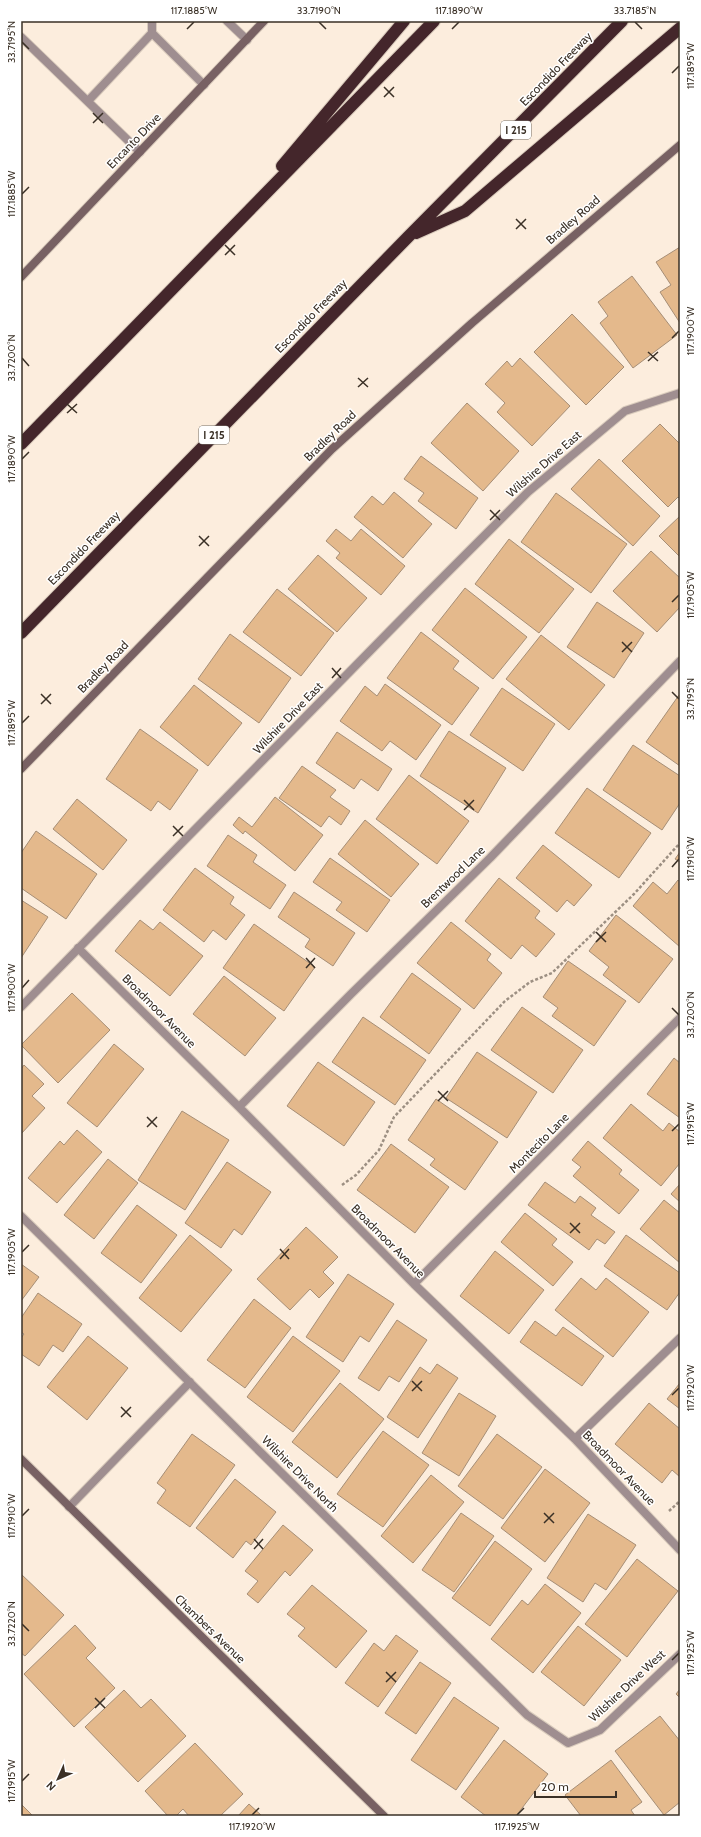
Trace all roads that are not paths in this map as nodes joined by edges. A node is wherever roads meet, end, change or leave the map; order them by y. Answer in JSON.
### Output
{"nodes":[{"id":1,"x":152,"y":21,"type":"edge"},
{"id":2,"x":227,"y":21,"type":"edge"},
{"id":3,"x":264,"y":21,"type":"edge"},
{"id":4,"x":404,"y":21,"type":"edge"},
{"id":5,"x":434,"y":21,"type":"edge"},
{"id":6,"x":622,"y":21,"type":"edge"},
{"id":7,"x":680,"y":28,"type":"edge"},
{"id":8,"x":152,"y":33,"type":"junction"},
{"id":9,"x":21,"y":37,"type":"edge"},
{"id":10,"x":247,"y":40,"type":"junction"},
{"id":11,"x":204,"y":85,"type":"junction"},
{"id":12,"x":88,"y":101,"type":"junction"},
{"id":13,"x":680,"y":144,"type":"edge"},
{"id":14,"x":140,"y":152,"type":"junction"},
{"id":15,"x":408,"y":237,"type":"junction"},
{"id":16,"x":222,"y":238,"type":"junction"},
{"id":17,"x":21,"y":277,"type":"edge"},
{"id":18,"x":680,"y":393,"type":"edge"},
{"id":19,"x":21,"y":444,"type":"edge"},
{"id":20,"x":21,"y":633,"type":"edge"},
{"id":21,"x":680,"y":662,"type":"edge"},
{"id":22,"x":21,"y":769,"type":"edge"},
{"id":23,"x":78,"y":948,"type":"junction"},
{"id":24,"x":21,"y":1007,"type":"edge"},
{"id":25,"x":680,"y":1018,"type":"edge"},
{"id":26,"x":239,"y":1107,"type":"junction"},
{"id":27,"x":21,"y":1216,"type":"edge"},
{"id":28,"x":414,"y":1284,"type":"junction"},
{"id":29,"x":680,"y":1338,"type":"edge"},
{"id":30,"x":190,"y":1382,"type":"junction"},
{"id":31,"x":575,"y":1439,"type":"junction"},
{"id":32,"x":21,"y":1459,"type":"edge"},
{"id":33,"x":69,"y":1507,"type":"junction"},
{"id":34,"x":680,"y":1550,"type":"edge"},
{"id":35,"x":680,"y":1654,"type":"edge"},
{"id":36,"x":568,"y":1744,"type":"joint"},
{"id":37,"x":384,"y":1816,"type":"edge"}],
"edges":[{"from":1,"to":8,"type":"lane"},
{"from":2,"to":10,"type":"lane"},
{"from":3,"to":10,"type":"street","name":"Encanto Drive"},
{"from":4,"to":16,"type":"highway"},
{"from":5,"to":16,"type":"highway"},
{"from":6,"to":15,"type":"highway","name":"Escondido Freeway","number":"I 215"},
{"from":7,"to":15,"type":"highway"},
{"from":8,"to":11,"type":"lane"},
{"from":8,"to":12,"type":"lane"},
{"from":9,"to":12,"type":"lane"},
{"from":10,"to":11,"type":"street","name":"Encanto Drive"},
{"from":11,"to":14,"type":"street","name":"Encanto Drive"},
{"from":12,"to":14,"type":"lane"},
{"from":13,"to":22,"type":"street","name":"Bradley Road"},
{"from":14,"to":17,"type":"street","name":"Encanto Drive"},
{"from":15,"to":20,"type":"highway","name":"Escondido Freeway","number":"I 215"},
{"from":16,"to":19,"type":"highway"},
{"from":18,"to":23,"type":"lane","name":"Wilshire Drive East"},
{"from":21,"to":26,"type":"lane","name":"Brentwood Lane"},
{"from":23,"to":24,"type":"lane","name":"Wilshire Drive East"},
{"from":23,"to":26,"type":"lane","name":"Broadmoor Avenue"},
{"from":25,"to":28,"type":"lane","name":"Montecito Lane"},
{"from":26,"to":28,"type":"lane","name":"Broadmoor Avenue"},
{"from":27,"to":30,"type":"lane","name":"Wilshire Drive North"},
{"from":28,"to":31,"type":"lane","name":"Broadmoor Avenue"},
{"from":29,"to":31,"type":"lane"},
{"from":30,"to":33,"type":"lane"},
{"from":30,"to":36,"type":"lane","name":"Wilshire Drive North"},
{"from":31,"to":34,"type":"lane","name":"Broadmoor Avenue"},
{"from":32,"to":33,"type":"street","name":"Chambers Avenue"},
{"from":33,"to":37,"type":"street","name":"Chambers Avenue"},
{"from":35,"to":36,"type":"lane","name":"Wilshire Drive West"}]}
